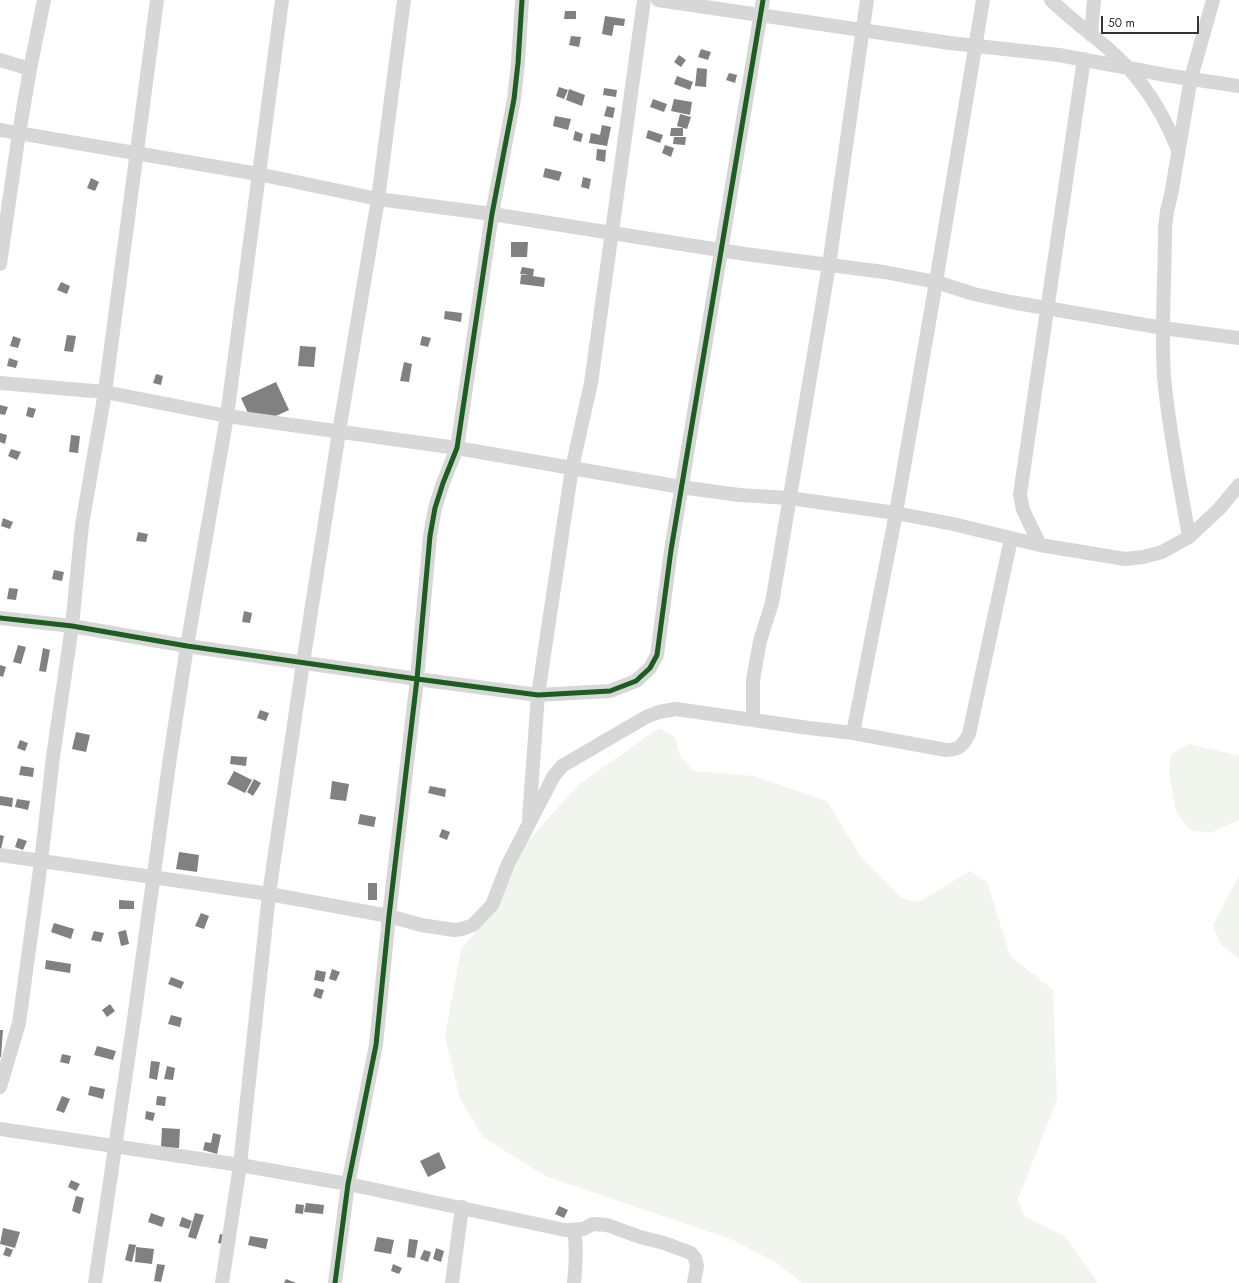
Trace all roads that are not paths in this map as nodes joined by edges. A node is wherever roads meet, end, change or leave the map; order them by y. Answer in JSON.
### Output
{"nodes":[{"id":1,"x":44,"y":0,"type":"edge"},
{"id":2,"x":157,"y":0,"type":"edge"},
{"id":3,"x":282,"y":0,"type":"edge"},
{"id":4,"x":404,"y":0,"type":"edge"},
{"id":5,"x":522,"y":0,"type":"edge"},
{"id":6,"x":644,"y":0,"type":"edge"},
{"id":7,"x":658,"y":0,"type":"edge"},
{"id":8,"x":763,"y":0,"type":"edge"},
{"id":9,"x":867,"y":0,"type":"edge"},
{"id":10,"x":983,"y":0,"type":"edge"},
{"id":11,"x":1051,"y":0,"type":"edge"},
{"id":12,"x":1094,"y":0,"type":"edge"},
{"id":13,"x":1213,"y":0,"type":"edge"},
{"id":14,"x":761,"y":15,"type":"junction"},
{"id":15,"x":862,"y":30,"type":"junction"},
{"id":16,"x":1091,"y":35,"type":"junction"},
{"id":17,"x":974,"y":46,"type":"junction"},
{"id":18,"x":1084,"y":59,"type":"junction"},
{"id":19,"x":0,"y":60,"type":"edge"},
{"id":20,"x":1129,"y":68,"type":"junction"},
{"id":21,"x":30,"y":69,"type":"junction"},
{"id":22,"x":1191,"y":78,"type":"junction"},
{"id":23,"x":1239,"y":86,"type":"edge"},
{"id":24,"x":0,"y":130,"type":"edge"},
{"id":25,"x":19,"y":133,"type":"junction"},
{"id":26,"x":1178,"y":150,"type":"junction"},
{"id":27,"x":137,"y":153,"type":"junction"},
{"id":28,"x":258,"y":174,"type":"junction"},
{"id":29,"x":378,"y":199,"type":"junction"},
{"id":30,"x":492,"y":214,"type":"junction"},
{"id":31,"x":612,"y":232,"type":"junction"},
{"id":32,"x":720,"y":250,"type":"junction"},
{"id":33,"x":0,"y":264,"type":"edge"},
{"id":34,"x":829,"y":265,"type":"junction"},
{"id":35,"x":936,"y":282,"type":"junction"},
{"id":36,"x":1047,"y":308,"type":"junction"},
{"id":37,"x":1163,"y":328,"type":"junction"},
{"id":38,"x":1239,"y":338,"type":"edge"},
{"id":39,"x":0,"y":383,"type":"edge"},
{"id":40,"x":105,"y":392,"type":"junction"},
{"id":41,"x":227,"y":416,"type":"junction"},
{"id":42,"x":339,"y":432,"type":"junction"},
{"id":43,"x":457,"y":448,"type":"junction"},
{"id":44,"x":572,"y":468,"type":"junction"},
{"id":45,"x":1239,"y":485,"type":"edge"},
{"id":46,"x":681,"y":487,"type":"junction"},
{"id":47,"x":789,"y":498,"type":"junction"},
{"id":48,"x":896,"y":513,"type":"junction"},
{"id":49,"x":1189,"y":537,"type":"junction"},
{"id":50,"x":1011,"y":539,"type":"junction"},
{"id":51,"x":1040,"y":545,"type":"junction"},
{"id":52,"x":0,"y":618,"type":"edge"},
{"id":53,"x":72,"y":626,"type":"junction"},
{"id":54,"x":187,"y":646,"type":"junction"},
{"id":55,"x":303,"y":663,"type":"junction"},
{"id":56,"x":417,"y":679,"type":"junction"},
{"id":57,"x":538,"y":695,"type":"junction"},
{"id":58,"x":753,"y":720,"type":"junction"},
{"id":59,"x":853,"y":733,"type":"junction"},
{"id":60,"x":528,"y":826,"type":"junction"},
{"id":61,"x":0,"y":855,"type":"edge"},
{"id":62,"x":41,"y":862,"type":"junction"},
{"id":63,"x":153,"y":877,"type":"junction"},
{"id":64,"x":269,"y":894,"type":"junction"},
{"id":65,"x":389,"y":916,"type":"junction"},
{"id":66,"x":0,"y":1087,"type":"edge"},
{"id":67,"x":0,"y":1129,"type":"edge"},
{"id":68,"x":115,"y":1147,"type":"junction"},
{"id":69,"x":240,"y":1165,"type":"junction"},
{"id":70,"x":348,"y":1184,"type":"junction"},
{"id":71,"x":462,"y":1207,"type":"junction"},
{"id":72,"x":574,"y":1230,"type":"junction"},
{"id":73,"x":95,"y":1283,"type":"edge"},
{"id":74,"x":222,"y":1283,"type":"edge"},
{"id":75,"x":335,"y":1283,"type":"edge"},
{"id":76,"x":452,"y":1283,"type":"edge"},
{"id":77,"x":574,"y":1283,"type":"edge"},
{"id":78,"x":694,"y":1283,"type":"edge"}],
"edges":[{"from":1,"to":21,"type":"street"},
{"from":2,"to":27,"type":"street"},
{"from":3,"to":28,"type":"street"},
{"from":4,"to":29,"type":"street"},
{"from":5,"to":30,"type":"street"},
{"from":6,"to":31,"type":"street"},
{"from":7,"to":14,"type":"street"},
{"from":8,"to":14,"type":"street"},
{"from":9,"to":15,"type":"street"},
{"from":10,"to":17,"type":"street"},
{"from":11,"to":16,"type":"street"},
{"from":12,"to":16,"type":"street"},
{"from":13,"to":22,"type":"street"},
{"from":14,"to":15,"type":"street"},
{"from":14,"to":32,"type":"street"},
{"from":15,"to":17,"type":"street"},
{"from":15,"to":34,"type":"street"},
{"from":16,"to":20,"type":"street"},
{"from":17,"to":18,"type":"street"},
{"from":17,"to":35,"type":"street"},
{"from":18,"to":20,"type":"street"},
{"from":18,"to":36,"type":"street"},
{"from":19,"to":21,"type":"street"},
{"from":20,"to":22,"type":"street"},
{"from":20,"to":26,"type":"street"},
{"from":21,"to":25,"type":"street"},
{"from":22,"to":23,"type":"street"},
{"from":22,"to":26,"type":"street"},
{"from":24,"to":25,"type":"street"},
{"from":25,"to":27,"type":"street"},
{"from":25,"to":33,"type":"street"},
{"from":26,"to":37,"type":"street"},
{"from":27,"to":28,"type":"street"},
{"from":27,"to":40,"type":"street"},
{"from":28,"to":29,"type":"street"},
{"from":28,"to":41,"type":"street"},
{"from":29,"to":30,"type":"street"},
{"from":29,"to":42,"type":"street"},
{"from":30,"to":31,"type":"street"},
{"from":30,"to":43,"type":"street"},
{"from":31,"to":32,"type":"street"},
{"from":31,"to":44,"type":"street"},
{"from":32,"to":34,"type":"street"},
{"from":32,"to":46,"type":"street"},
{"from":34,"to":35,"type":"street"},
{"from":34,"to":47,"type":"street"},
{"from":35,"to":36,"type":"street"},
{"from":35,"to":48,"type":"street"},
{"from":36,"to":37,"type":"street"},
{"from":36,"to":51,"type":"street"},
{"from":37,"to":38,"type":"street"},
{"from":37,"to":49,"type":"street"},
{"from":39,"to":40,"type":"street"},
{"from":40,"to":41,"type":"street"},
{"from":40,"to":53,"type":"street"},
{"from":41,"to":42,"type":"street"},
{"from":41,"to":54,"type":"street"},
{"from":42,"to":43,"type":"street"},
{"from":42,"to":55,"type":"street"},
{"from":43,"to":44,"type":"street"},
{"from":43,"to":56,"type":"street"},
{"from":44,"to":46,"type":"street"},
{"from":44,"to":57,"type":"street"},
{"from":45,"to":49,"type":"street"},
{"from":46,"to":47,"type":"street"},
{"from":46,"to":57,"type":"street"},
{"from":47,"to":48,"type":"street"},
{"from":47,"to":58,"type":"street"},
{"from":48,"to":50,"type":"street"},
{"from":48,"to":59,"type":"street"},
{"from":49,"to":51,"type":"street"},
{"from":50,"to":51,"type":"street"},
{"from":50,"to":59,"type":"street"},
{"from":52,"to":53,"type":"street"},
{"from":53,"to":54,"type":"street"},
{"from":53,"to":62,"type":"street"},
{"from":54,"to":55,"type":"street"},
{"from":54,"to":63,"type":"street"},
{"from":55,"to":56,"type":"street"},
{"from":55,"to":64,"type":"street"},
{"from":56,"to":57,"type":"street"},
{"from":56,"to":65,"type":"street"},
{"from":57,"to":60,"type":"street"},
{"from":58,"to":59,"type":"street"},
{"from":58,"to":60,"type":"street"},
{"from":60,"to":65,"type":"street"},
{"from":61,"to":62,"type":"street"},
{"from":62,"to":63,"type":"street"},
{"from":62,"to":66,"type":"street"},
{"from":63,"to":64,"type":"street"},
{"from":63,"to":68,"type":"street"},
{"from":64,"to":65,"type":"street"},
{"from":64,"to":69,"type":"street"},
{"from":65,"to":70,"type":"street"},
{"from":67,"to":68,"type":"street"},
{"from":68,"to":69,"type":"street"},
{"from":68,"to":73,"type":"street"},
{"from":69,"to":70,"type":"street"},
{"from":69,"to":74,"type":"street"},
{"from":70,"to":71,"type":"street"},
{"from":70,"to":75,"type":"street"},
{"from":71,"to":72,"type":"street"},
{"from":71,"to":76,"type":"street"},
{"from":72,"to":77,"type":"street"},
{"from":72,"to":78,"type":"street"}]}
